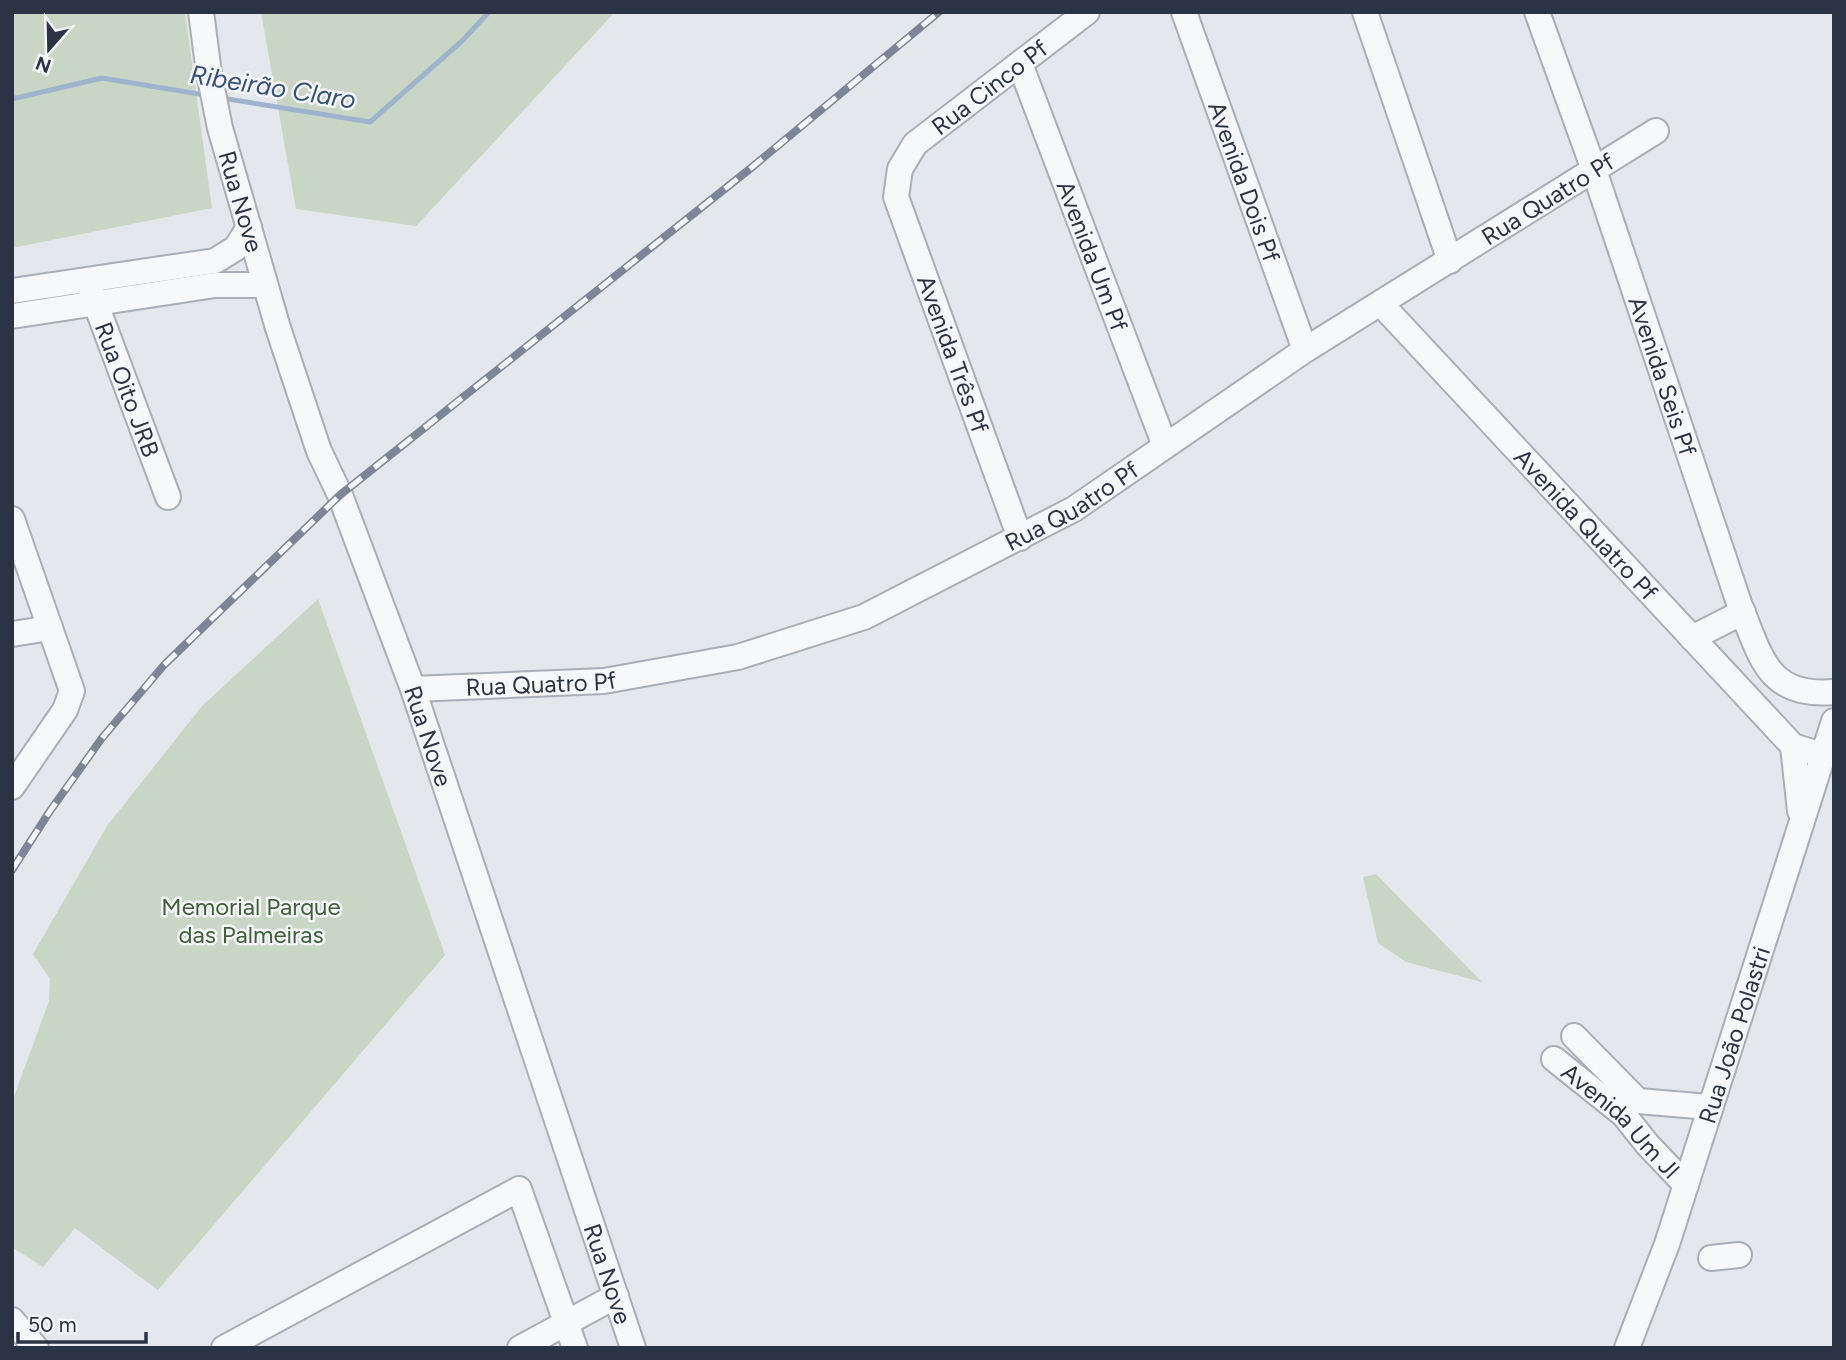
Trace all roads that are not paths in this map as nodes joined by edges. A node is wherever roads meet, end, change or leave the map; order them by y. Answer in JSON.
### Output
{"nodes":[{"id":1,"x":201,"y":12,"type":"edge"},
{"id":2,"x":1087,"y":12,"type":"edge"},
{"id":3,"x":1184,"y":12,"type":"edge"},
{"id":4,"x":1365,"y":12,"type":"edge"},
{"id":5,"x":1537,"y":12,"type":"edge"},
{"id":6,"x":1020,"y":64,"type":"junction"},
{"id":7,"x":1656,"y":131,"type":"dead end"},
{"id":8,"x":900,"y":169,"type":"joint"},
{"id":9,"x":1594,"y":170,"type":"junction"},
{"id":10,"x":250,"y":227,"type":"junction"},
{"id":11,"x":1450,"y":261,"type":"junction"},
{"id":12,"x":87,"y":281,"type":"junction"},
{"id":13,"x":265,"y":285,"type":"junction"},
{"id":14,"x":12,"y":291,"type":"edge"},
{"id":15,"x":96,"y":304,"type":"junction"},
{"id":16,"x":1381,"y":304,"type":"junction"},
{"id":17,"x":12,"y":316,"type":"edge"},
{"id":18,"x":1305,"y":350,"type":"junction"},
{"id":19,"x":1165,"y":446,"type":"junction"},
{"id":20,"x":168,"y":497,"type":"dead end"},
{"id":21,"x":12,"y":519,"type":"edge"},
{"id":22,"x":1020,"y":538,"type":"junction"},
{"id":23,"x":1743,"y":612,"type":"junction"},
{"id":24,"x":50,"y":628,"type":"junction"},
{"id":25,"x":12,"y":634,"type":"edge"},
{"id":26,"x":1692,"y":638,"type":"junction"},
{"id":27,"x":1760,"y":655,"type":"junction"},
{"id":28,"x":1723,"y":672,"type":"junction"},
{"id":29,"x":413,"y":689,"type":"junction"},
{"id":30,"x":1834,"y":692,"type":"edge"},
{"id":31,"x":1834,"y":721,"type":"edge"},
{"id":32,"x":1793,"y":746,"type":"junction"},
{"id":33,"x":1822,"y":755,"type":"junction"},
{"id":34,"x":12,"y":787,"type":"edge"},
{"id":35,"x":1801,"y":820,"type":"junction"},
{"id":36,"x":1574,"y":1036,"type":"dead end"},
{"id":37,"x":1554,"y":1059,"type":"dead end"},
{"id":38,"x":1709,"y":1107,"type":"junction"},
{"id":39,"x":1631,"y":1108,"type":"junction"},
{"id":40,"x":1686,"y":1185,"type":"junction"},
{"id":41,"x":1739,"y":1255,"type":"dead end"},
{"id":42,"x":1711,"y":1258,"type":"dead end"},
{"id":43,"x":616,"y":1296,"type":"junction"},
{"id":44,"x":12,"y":1320,"type":"edge"},
{"id":45,"x":567,"y":1323,"type":"junction"},
{"id":46,"x":36,"y":1348,"type":"edge"},
{"id":47,"x":223,"y":1348,"type":"edge"},
{"id":48,"x":520,"y":1348,"type":"edge"},
{"id":49,"x":575,"y":1348,"type":"edge"},
{"id":50,"x":633,"y":1348,"type":"edge"},
{"id":51,"x":1628,"y":1348,"type":"edge"}],
"edges":[{"from":1,"to":10,"type":"street","name":"Rua Nove"},
{"from":2,"to":6,"type":"street","name":"Rua Cinco Pf"},
{"from":3,"to":18,"type":"street","name":"Avenida Dois Pf"},
{"from":4,"to":11,"type":"street"},
{"from":5,"to":9,"type":"street","name":"Avenida Seis Pf"},
{"from":6,"to":8,"type":"street","name":"Rua Cinco Pf"},
{"from":6,"to":19,"type":"street","name":"Avenida Um Pf"},
{"from":7,"to":9,"type":"street","name":"Rua Quatro Pf"},
{"from":8,"to":22,"type":"street","name":"Avenida Três Pf"},
{"from":9,"to":11,"type":"street","name":"Rua Quatro Pf"},
{"from":9,"to":23,"type":"street","name":"Avenida Seis Pf"},
{"from":10,"to":12,"type":"street"},
{"from":10,"to":13,"type":"street","name":"Rua Nove"},
{"from":11,"to":16,"type":"street","name":"Rua Quatro Pf"},
{"from":12,"to":14,"type":"street"},
{"from":12,"to":15,"type":"street","name":"Rua Oito JRB"},
{"from":13,"to":15,"type":"street"},
{"from":13,"to":29,"type":"street","name":"Rua Nove"},
{"from":15,"to":17,"type":"street"},
{"from":15,"to":20,"type":"street","name":"Rua Oito JRB"},
{"from":16,"to":18,"type":"street","name":"Rua Quatro Pf"},
{"from":16,"to":26,"type":"street","name":"Avenida Quatro Pf"},
{"from":18,"to":19,"type":"street","name":"Rua Quatro Pf"},
{"from":19,"to":22,"type":"street","name":"Rua Quatro Pf"},
{"from":21,"to":24,"type":"street"},
{"from":22,"to":29,"type":"street","name":"Rua Quatro Pf"},
{"from":23,"to":26,"type":"street"},
{"from":23,"to":27,"type":"street","name":"Avenida Seis Pf"},
{"from":24,"to":25,"type":"street"},
{"from":24,"to":34,"type":"street"},
{"from":26,"to":28,"type":"street","name":"Avenida Quatro Pf"},
{"from":27,"to":28,"type":"street"},
{"from":27,"to":30,"type":"street","name":"Avenida Seis Pf"},
{"from":28,"to":32,"type":"street","name":"Avenida Quatro Pf"},
{"from":29,"to":43,"type":"street","name":"Rua Nove"},
{"from":31,"to":33,"type":"street","name":"Rua João Polastri"},
{"from":32,"to":33,"type":"street","name":"Avenida Quatro Pf"},
{"from":32,"to":35,"type":"street"},
{"from":33,"to":35,"type":"street","name":"Rua João Polastri"},
{"from":35,"to":38,"type":"street","name":"Rua João Polastri"},
{"from":36,"to":39,"type":"street","name":"Avenida Um Jl"},
{"from":37,"to":39,"type":"street","name":"Avenida Um Jl"},
{"from":38,"to":39,"type":"street","name":"Avenida Um Jl"},
{"from":38,"to":40,"type":"street","name":"Rua João Polastri"},
{"from":39,"to":40,"type":"street","name":"Avenida Um Jl"},
{"from":40,"to":51,"type":"street","name":"Rua João Polastri"},
{"from":41,"to":42,"type":"street"},
{"from":43,"to":45,"type":"street"},
{"from":43,"to":50,"type":"street","name":"Rua Nove"},
{"from":44,"to":46,"type":"street"},
{"from":45,"to":47,"type":"street"},
{"from":45,"to":48,"type":"street"},
{"from":45,"to":49,"type":"street"}]}
